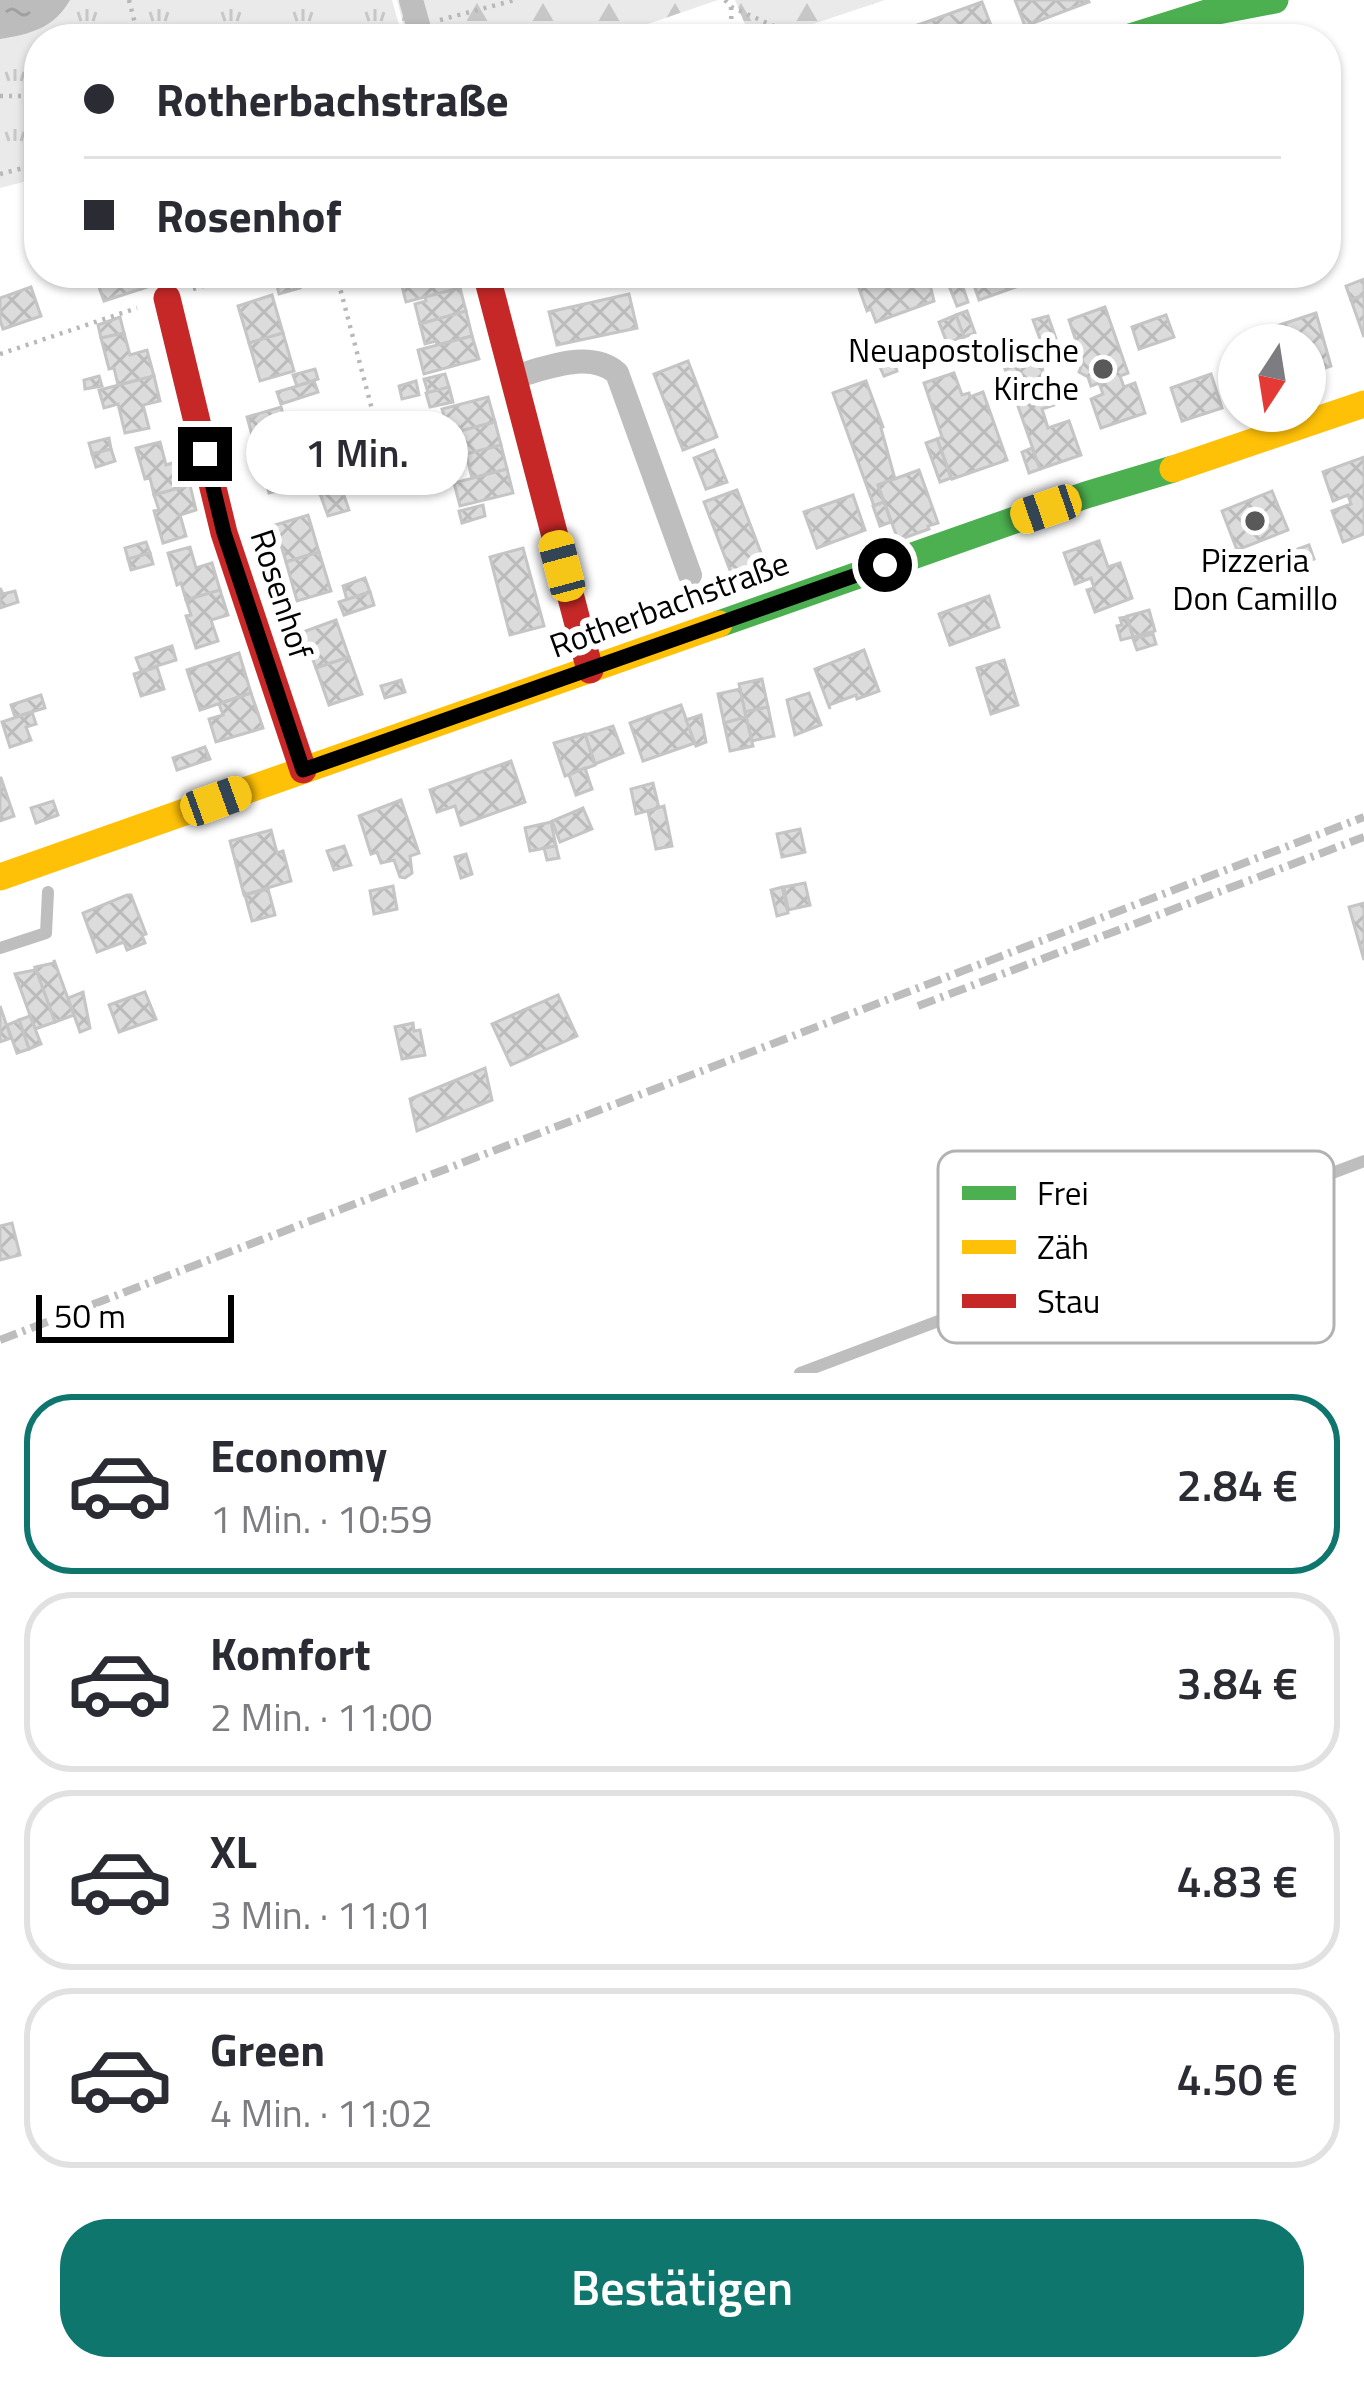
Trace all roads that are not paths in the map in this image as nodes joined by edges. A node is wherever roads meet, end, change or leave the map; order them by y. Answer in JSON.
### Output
{"nodes":[{"id":1,"x":1275,"y":0,"type":"edge"},
{"id":2,"x":1172,"y":24,"type":"edge"},
{"id":3,"x":490,"y":288,"type":"edge"},
{"id":4,"x":167,"y":298,"type":"road end"},
{"id":5,"x":513,"y":376,"type":"junction"},
{"id":6,"x":1364,"y":404,"type":"edge"},
{"id":7,"x":690,"y":575,"type":"dead end"},
{"id":8,"x":590,"y":670,"type":"junction"},
{"id":9,"x":303,"y":770,"type":"junction"},
{"id":10,"x":0,"y":877,"type":"edge"},
{"id":11,"x":47,"y":892,"type":"dead end"},
{"id":12,"x":0,"y":948,"type":"edge"},
{"id":13,"x":1364,"y":1161,"type":"edge"},
{"id":14,"x":1334,"y":1172,"type":"edge"},
{"id":15,"x":938,"y":1321,"type":"edge"},
{"id":16,"x":800,"y":1373,"type":"edge"}],
"edges":[{"from":1,"to":2,"type":"street"},
{"from":3,"to":5,"type":"street"},
{"from":4,"to":9,"type":"street","name":"Rosenhof"},
{"from":5,"to":7,"type":"street"},
{"from":5,"to":8,"type":"street"},
{"from":6,"to":8,"type":"street","name":"Rotherbachstraße"},
{"from":8,"to":9,"type":"street","name":"Rotherbachstraße"},
{"from":9,"to":10,"type":"street","name":"Rotherbachstraße"},
{"from":11,"to":12,"type":"lane"},
{"from":13,"to":14,"type":"lane"},
{"from":15,"to":16,"type":"lane"}]}
